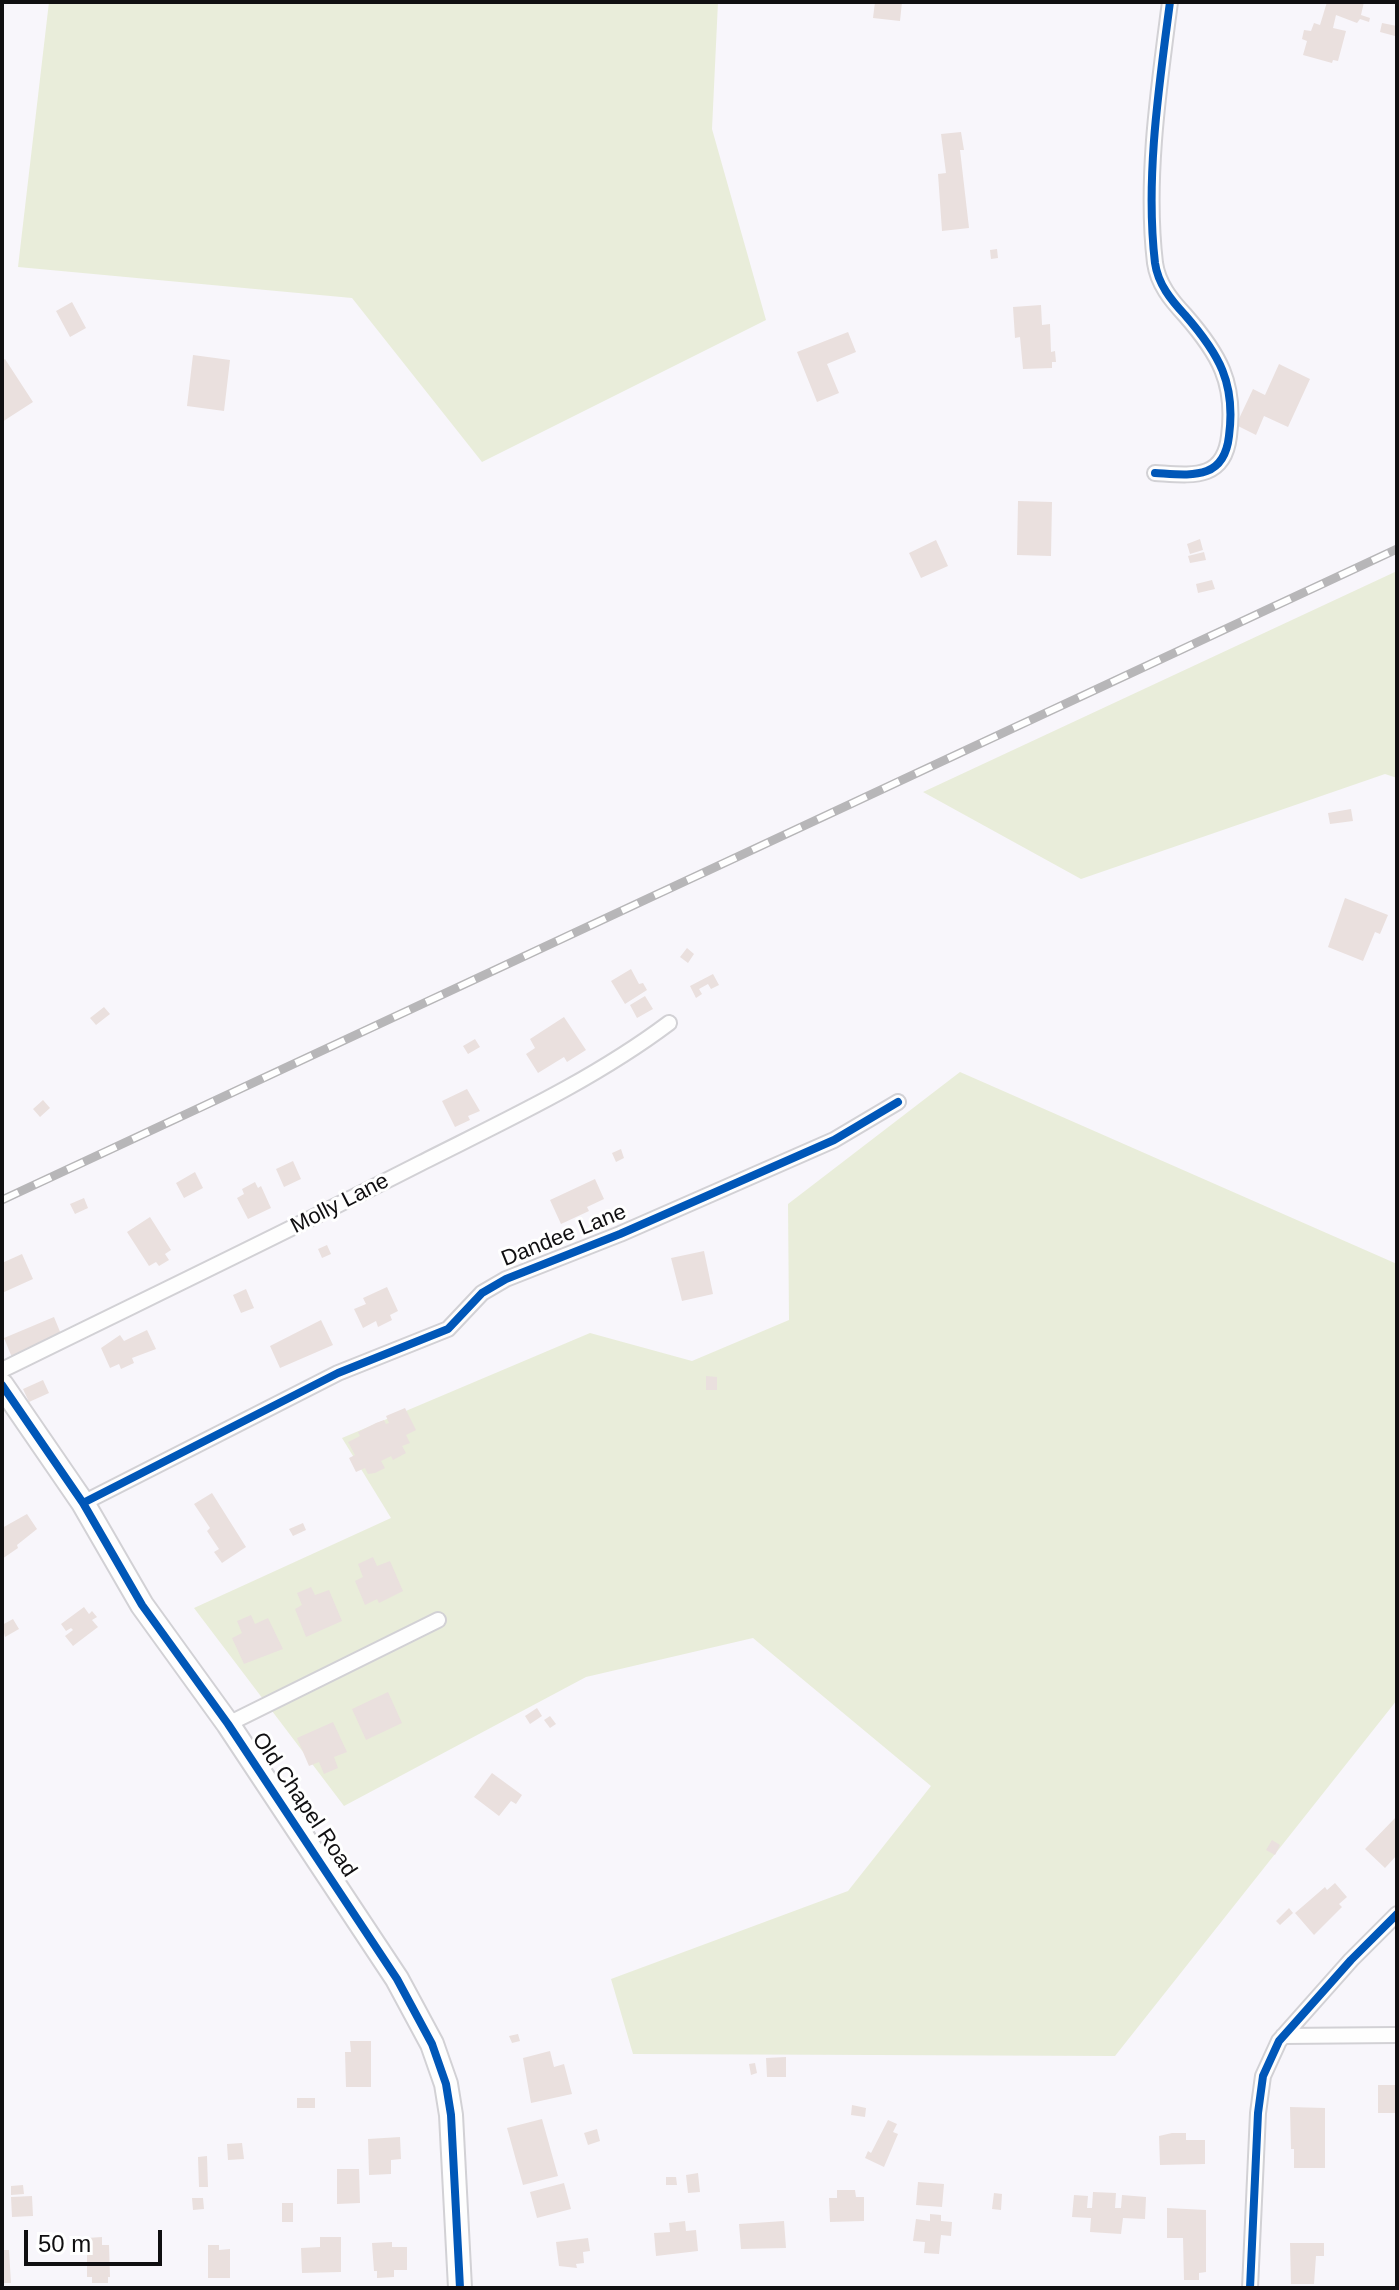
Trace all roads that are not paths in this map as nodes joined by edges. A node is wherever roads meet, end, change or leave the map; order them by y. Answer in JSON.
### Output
{"nodes":[{"id":1,"x":1170,"y":2,"type":"edge"},
{"id":2,"x":1155,"y":473,"type":"dead end"},
{"id":3,"x":669,"y":1023,"type":"dead end"},
{"id":4,"x":898,"y":1102,"type":"dead end"},
{"id":5,"x":2,"y":1370,"type":"edge"},
{"id":6,"x":2,"y":1385,"type":"edge"},
{"id":7,"x":83,"y":1503,"type":"junction"},
{"id":8,"x":438,"y":1620,"type":"dead end"},
{"id":9,"x":228,"y":1724,"type":"junction"},
{"id":10,"x":1397,"y":1914,"type":"edge"},
{"id":11,"x":1397,"y":2035,"type":"edge"},
{"id":12,"x":1283,"y":2036,"type":"junction"},
{"id":13,"x":460,"y":2288,"type":"edge"},
{"id":14,"x":1250,"y":2288,"type":"edge"}],
"edges":[{"from":1,"to":2,"type":"street"},
{"from":3,"to":5,"type":"street","name":"Molly Lane"},
{"from":4,"to":7,"type":"street","name":"Dandee Lane"},
{"from":6,"to":7,"type":"street","name":"Old Chapel Road"},
{"from":7,"to":9,"type":"street","name":"Old Chapel Road"},
{"from":8,"to":9,"type":"street"},
{"from":9,"to":13,"type":"street","name":"Old Chapel Road"},
{"from":10,"to":12,"type":"street"},
{"from":11,"to":12,"type":"street"},
{"from":12,"to":14,"type":"street"}]}
